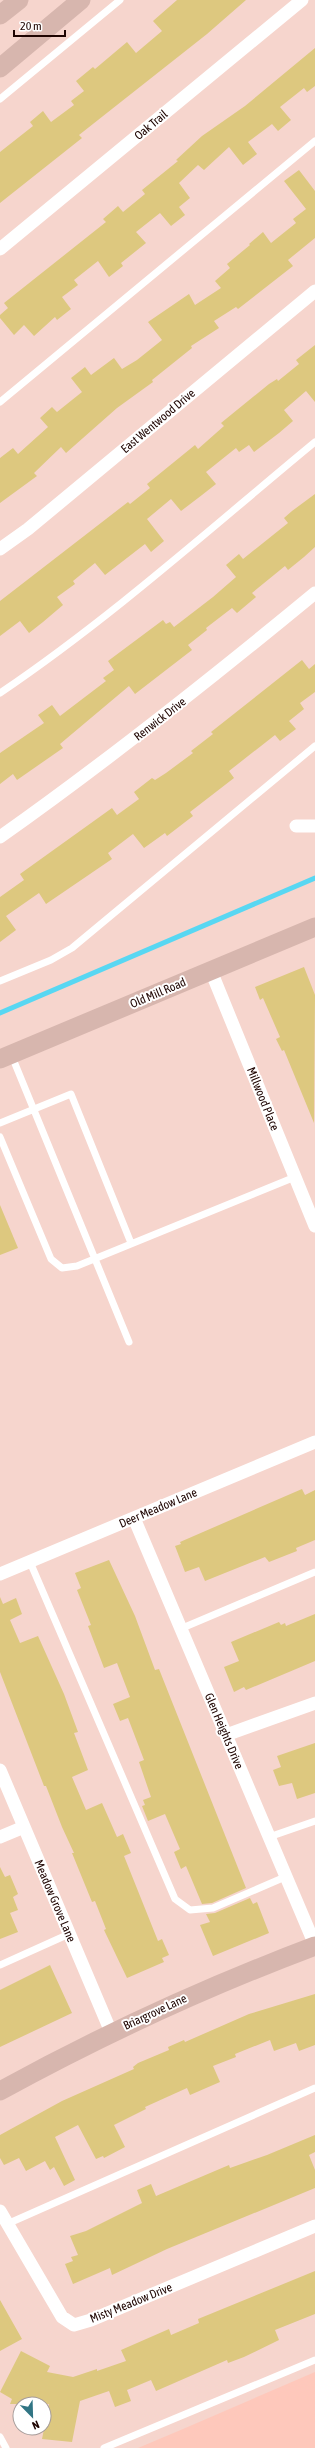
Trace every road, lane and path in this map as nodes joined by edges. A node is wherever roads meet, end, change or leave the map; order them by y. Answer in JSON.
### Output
{"nodes":[{"id":1,"x":19,"y":0,"type":"edge"},
{"id":2,"x":81,"y":0,"type":"edge"},
{"id":3,"x":120,"y":0,"type":"edge"},
{"id":4,"x":302,"y":0,"type":"edge"},
{"id":5,"x":0,"y":15,"type":"edge"},
{"id":6,"x":0,"y":68,"type":"edge"},
{"id":7,"x":0,"y":98,"type":"edge"},
{"id":8,"x":315,"y":141,"type":"edge"},
{"id":9,"x":0,"y":250,"type":"edge"},
{"id":10,"x":315,"y":291,"type":"edge"},
{"id":11,"x":0,"y":402,"type":"edge"},
{"id":12,"x":315,"y":442,"type":"edge"},
{"id":13,"x":0,"y":549,"type":"edge"},
{"id":14,"x":315,"y":593,"type":"edge"},
{"id":15,"x":0,"y":693,"type":"edge"},
{"id":16,"x":315,"y":746,"type":"edge"},
{"id":17,"x":296,"y":826,"type":"dead end"},
{"id":18,"x":315,"y":826,"type":"edge"},
{"id":19,"x":0,"y":837,"type":"edge"},
{"id":20,"x":315,"y":928,"type":"edge"},
{"id":21,"x":211,"y":971,"type":"junction"},
{"id":22,"x":0,"y":981,"type":"edge"},
{"id":23,"x":6,"y":1056,"type":"edge"},
{"id":24,"x":33,"y":1110,"type":"junction"},
{"id":25,"x":0,"y":1123,"type":"edge"},
{"id":26,"x":0,"y":1137,"type":"edge"},
{"id":27,"x":295,"y":1177,"type":"junction"},
{"id":28,"x":315,"y":1226,"type":"edge"},
{"id":29,"x":131,"y":1244,"type":"junction"},
{"id":30,"x":94,"y":1258,"type":"junction"},
{"id":31,"x":129,"y":1342,"type":"dead end"},
{"id":32,"x":315,"y":1442,"type":"edge"},
{"id":33,"x":134,"y":1518,"type":"junction"},
{"id":34,"x":30,"y":1562,"type":"junction"},
{"id":35,"x":315,"y":1572,"type":"edge"},
{"id":36,"x":0,"y":1574,"type":"edge"},
{"id":37,"x":180,"y":1629,"type":"junction"},
{"id":38,"x":315,"y":1703,"type":"edge"},
{"id":39,"x":226,"y":1734,"type":"junction"},
{"id":40,"x":0,"y":1770,"type":"edge"},
{"id":41,"x":315,"y":1821,"type":"edge"},
{"id":42,"x":24,"y":1827,"type":"junction"},
{"id":43,"x":0,"y":1837,"type":"edge"},
{"id":44,"x":269,"y":1837,"type":"junction"},
{"id":45,"x":285,"y":1877,"type":"junction"},
{"id":46,"x":70,"y":1934,"type":"junction"},
{"id":47,"x":315,"y":1945,"type":"edge"},
{"id":48,"x":0,"y":1965,"type":"edge"},
{"id":49,"x":111,"y":2032,"type":"junction"},
{"id":50,"x":315,"y":2088,"type":"edge"},
{"id":51,"x":0,"y":2091,"type":"edge"},
{"id":52,"x":0,"y":2211,"type":"edge"},
{"id":53,"x":7,"y":2224,"type":"junction"},
{"id":54,"x":315,"y":2226,"type":"edge"},
{"id":55,"x":315,"y":2360,"type":"edge"},
{"id":56,"x":0,"y":2437,"type":"edge"},
{"id":57,"x":6,"y":2448,"type":"edge"},
{"id":58,"x":104,"y":2448,"type":"edge"}],
"edges":[{"from":1,"to":5,"type":"street"},
{"from":2,"to":6,"type":"street"},
{"from":3,"to":7,"type":"lane"},
{"from":4,"to":9,"type":"street","name":"Oak Trail"},
{"from":8,"to":11,"type":"lane"},
{"from":10,"to":13,"type":"street","name":"East Wentwood Drive"},
{"from":12,"to":15,"type":"lane"},
{"from":14,"to":19,"type":"street","name":"Renwick Drive"},
{"from":16,"to":22,"type":"lane"},
{"from":17,"to":18,"type":"street"},
{"from":20,"to":21,"type":"street","name":"Old Mill Road"},
{"from":21,"to":23,"type":"street","name":"Old Mill Road"},
{"from":21,"to":27,"type":"street","name":"Millwood Place"},
{"from":23,"to":24,"type":"lane"},
{"from":24,"to":25,"type":"lane"},
{"from":24,"to":29,"type":"lane"},
{"from":24,"to":30,"type":"lane"},
{"from":26,"to":30,"type":"lane"},
{"from":27,"to":28,"type":"street","name":"Millwood Place"},
{"from":27,"to":29,"type":"lane"},
{"from":29,"to":30,"type":"lane"},
{"from":30,"to":31,"type":"lane"},
{"from":32,"to":33,"type":"street","name":"Deer Meadow Lane"},
{"from":33,"to":34,"type":"street","name":"Deer Meadow Lane"},
{"from":33,"to":37,"type":"street","name":"Glen Heights Drive"},
{"from":34,"to":36,"type":"street","name":"Deer Meadow Lane"},
{"from":34,"to":45,"type":"lane"},
{"from":35,"to":37,"type":"lane"},
{"from":37,"to":39,"type":"street","name":"Glen Heights Drive"},
{"from":38,"to":39,"type":"street"},
{"from":39,"to":44,"type":"street","name":"Glen Heights Drive"},
{"from":40,"to":42,"type":"street","name":"Meadow Grove Lane"},
{"from":41,"to":44,"type":"lane"},
{"from":42,"to":43,"type":"street"},
{"from":42,"to":46,"type":"street","name":"Meadow Grove Lane"},
{"from":44,"to":45,"type":"street","name":"Glen Heights Drive"},
{"from":45,"to":47,"type":"street","name":"Glen Heights Drive"},
{"from":46,"to":48,"type":"lane"},
{"from":46,"to":49,"type":"street","name":"Meadow Grove Lane"},
{"from":47,"to":49,"type":"street","name":"Briargrove Lane"},
{"from":49,"to":51,"type":"street","name":"Briargrove Lane"},
{"from":50,"to":53,"type":"lane"},
{"from":52,"to":53,"type":"street","name":"Misty Meadow Drive"},
{"from":53,"to":54,"type":"street","name":"Misty Meadow Drive"},
{"from":55,"to":58,"type":"lane"},
{"from":56,"to":57,"type":"lane"}]}
